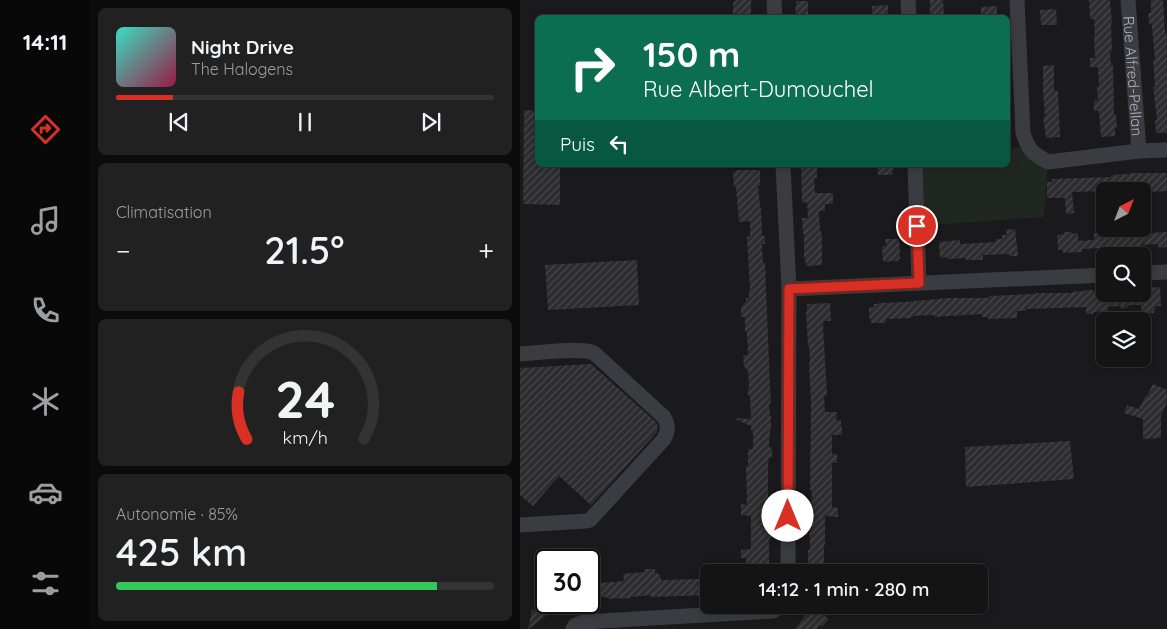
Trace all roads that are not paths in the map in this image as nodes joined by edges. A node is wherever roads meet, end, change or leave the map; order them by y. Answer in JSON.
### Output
{"nodes":[{"id":1,"x":774,"y":0,"type":"edge"},
{"id":2,"x":908,"y":0,"type":"edge"},
{"id":3,"x":1017,"y":0,"type":"edge"},
{"id":4,"x":1128,"y":0,"type":"edge"},
{"id":5,"x":775,"y":15,"type":"edge"},
{"id":6,"x":909,"y":15,"type":"edge"},
{"id":7,"x":1167,"y":150,"type":"edge"},
{"id":8,"x":1139,"y":151,"type":"junction"},
{"id":9,"x":783,"y":167,"type":"edge"},
{"id":10,"x":914,"y":167,"type":"edge"},
{"id":11,"x":1167,"y":272,"type":"edge"},
{"id":12,"x":1151,"y":273,"type":"edge"},
{"id":13,"x":1096,"y":275,"type":"edge"},
{"id":14,"x":919,"y":283,"type":"junction"},
{"id":15,"x":789,"y":289,"type":"junction"},
{"id":16,"x":520,"y":354,"type":"edge"},
{"id":17,"x":520,"y":525,"type":"edge"},
{"id":18,"x":788,"y":564,"type":"edge"},
{"id":19,"x":721,"y":614,"type":"edge"},
{"id":20,"x":573,"y":629,"type":"edge"}],
"edges":[{"from":1,"to":5,"type":"street"},
{"from":2,"to":6,"type":"street"},
{"from":3,"to":8,"type":"street"},
{"from":4,"to":8,"type":"street","name":"Rue Alfred-Pellan"},
{"from":7,"to":8,"type":"street"},
{"from":9,"to":15,"type":"street"},
{"from":10,"to":14,"type":"street"},
{"from":11,"to":12,"type":"street"},
{"from":13,"to":14,"type":"street"},
{"from":14,"to":15,"type":"street"},
{"from":15,"to":18,"type":"street"},
{"from":16,"to":17,"type":"street"},
{"from":19,"to":20,"type":"street"}]}
